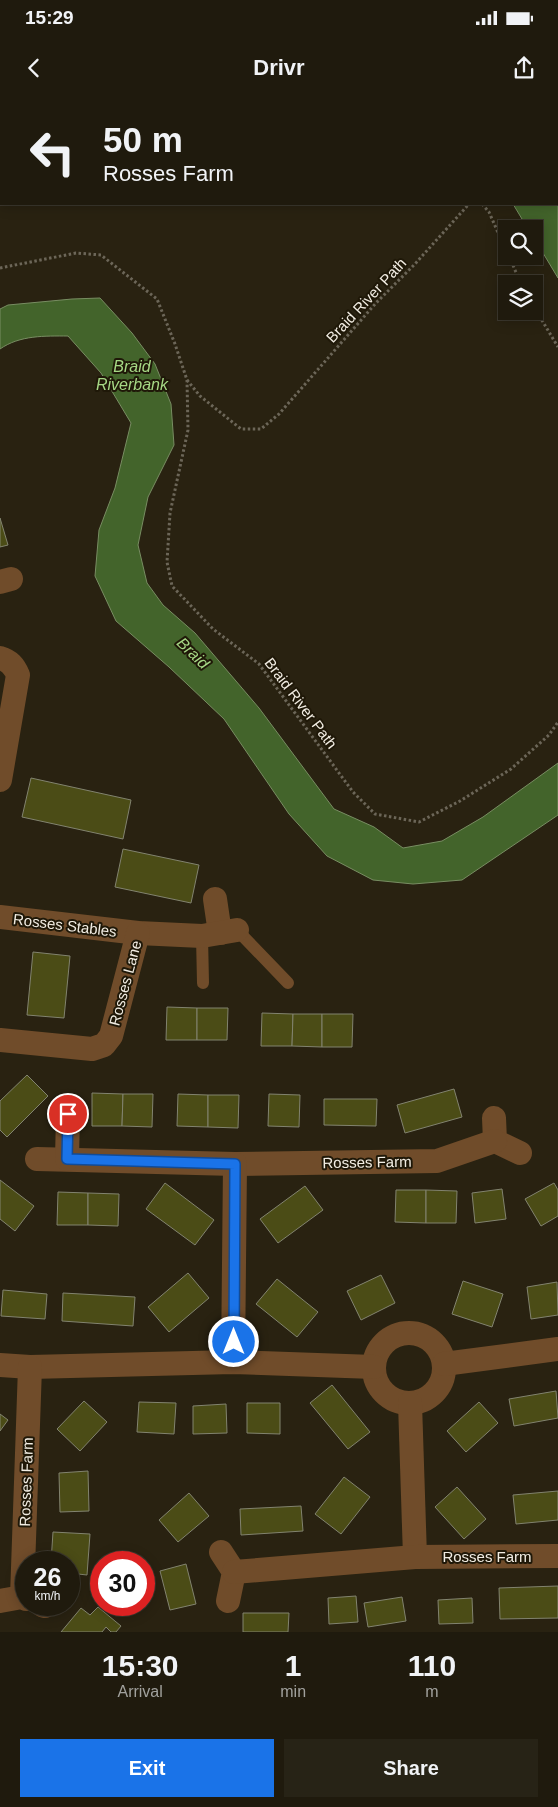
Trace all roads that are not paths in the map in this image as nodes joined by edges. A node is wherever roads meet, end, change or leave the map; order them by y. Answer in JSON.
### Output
{"nodes":[{"id":1,"x":0,"y":658,"type":"edge"},
{"id":2,"x":0,"y":780,"type":"edge"},
{"id":3,"x":215,"y":899,"type":"dead end"},
{"id":4,"x":0,"y":917,"type":"edge"},
{"id":5,"x":138,"y":933,"type":"junction"},
{"id":6,"x":220,"y":933,"type":"junction"},
{"id":7,"x":203,"y":983,"type":"dead end"},
{"id":8,"x":288,"y":983,"type":"dead end"},
{"id":9,"x":0,"y":1040,"type":"edge"},
{"id":10,"x":68,"y":1114,"type":"dead end"},
{"id":11,"x":494,"y":1118,"type":"dead end"},
{"id":12,"x":495,"y":1141,"type":"junction"},
{"id":13,"x":520,"y":1153,"type":"dead end"},
{"id":14,"x":37,"y":1159,"type":"dead end"},
{"id":15,"x":67,"y":1159,"type":"junction"},
{"id":16,"x":235,"y":1164,"type":"junction"},
{"id":17,"x":558,"y":1349,"type":"edge"},
{"id":18,"x":233,"y":1362,"type":"junction"},
{"id":19,"x":444,"y":1364,"type":"junction"},
{"id":20,"x":0,"y":1365,"type":"edge"},
{"id":21,"x":374,"y":1367,"type":"junction"},
{"id":22,"x":30,"y":1368,"type":"junction"},
{"id":23,"x":410,"y":1403,"type":"junction"},
{"id":24,"x":28,"y":1551,"type":"edge"},
{"id":25,"x":222,"y":1552,"type":"dead end"},
{"id":26,"x":558,"y":1556,"type":"edge"},
{"id":27,"x":415,"y":1557,"type":"junction"},
{"id":28,"x":234,"y":1572,"type":"junction"},
{"id":29,"x":228,"y":1601,"type":"dead end"}],
"edges":[{"from":1,"to":2,"type":"street"},
{"from":3,"to":6,"type":"street"},
{"from":4,"to":5,"type":"street","name":"Rosses Stables"},
{"from":5,"to":6,"type":"street","name":"Rosses Stables"},
{"from":5,"to":9,"type":"street","name":"Rosses Lane"},
{"from":6,"to":7,"type":"lane"},
{"from":6,"to":8,"type":"lane"},
{"from":10,"to":15,"type":"street"},
{"from":11,"to":12,"type":"street"},
{"from":12,"to":13,"type":"street"},
{"from":12,"to":16,"type":"street","name":"Rosses Farm"},
{"from":14,"to":15,"type":"street","name":"Rosses Farm"},
{"from":15,"to":16,"type":"street","name":"Rosses Farm"},
{"from":16,"to":18,"type":"street"},
{"from":17,"to":19,"type":"street"},
{"from":18,"to":21,"type":"street"},
{"from":18,"to":22,"type":"street"},
{"from":19,"to":21,"type":"street"},
{"from":19,"to":23,"type":"street"},
{"from":20,"to":22,"type":"street"},
{"from":21,"to":23,"type":"street"},
{"from":22,"to":24,"type":"street","name":"Rosses Farm"},
{"from":23,"to":27,"type":"street"},
{"from":25,"to":28,"type":"street"},
{"from":26,"to":27,"type":"street","name":"Rosses Farm"},
{"from":27,"to":28,"type":"street","name":"Rosses Farm"},
{"from":28,"to":29,"type":"street"}]}
